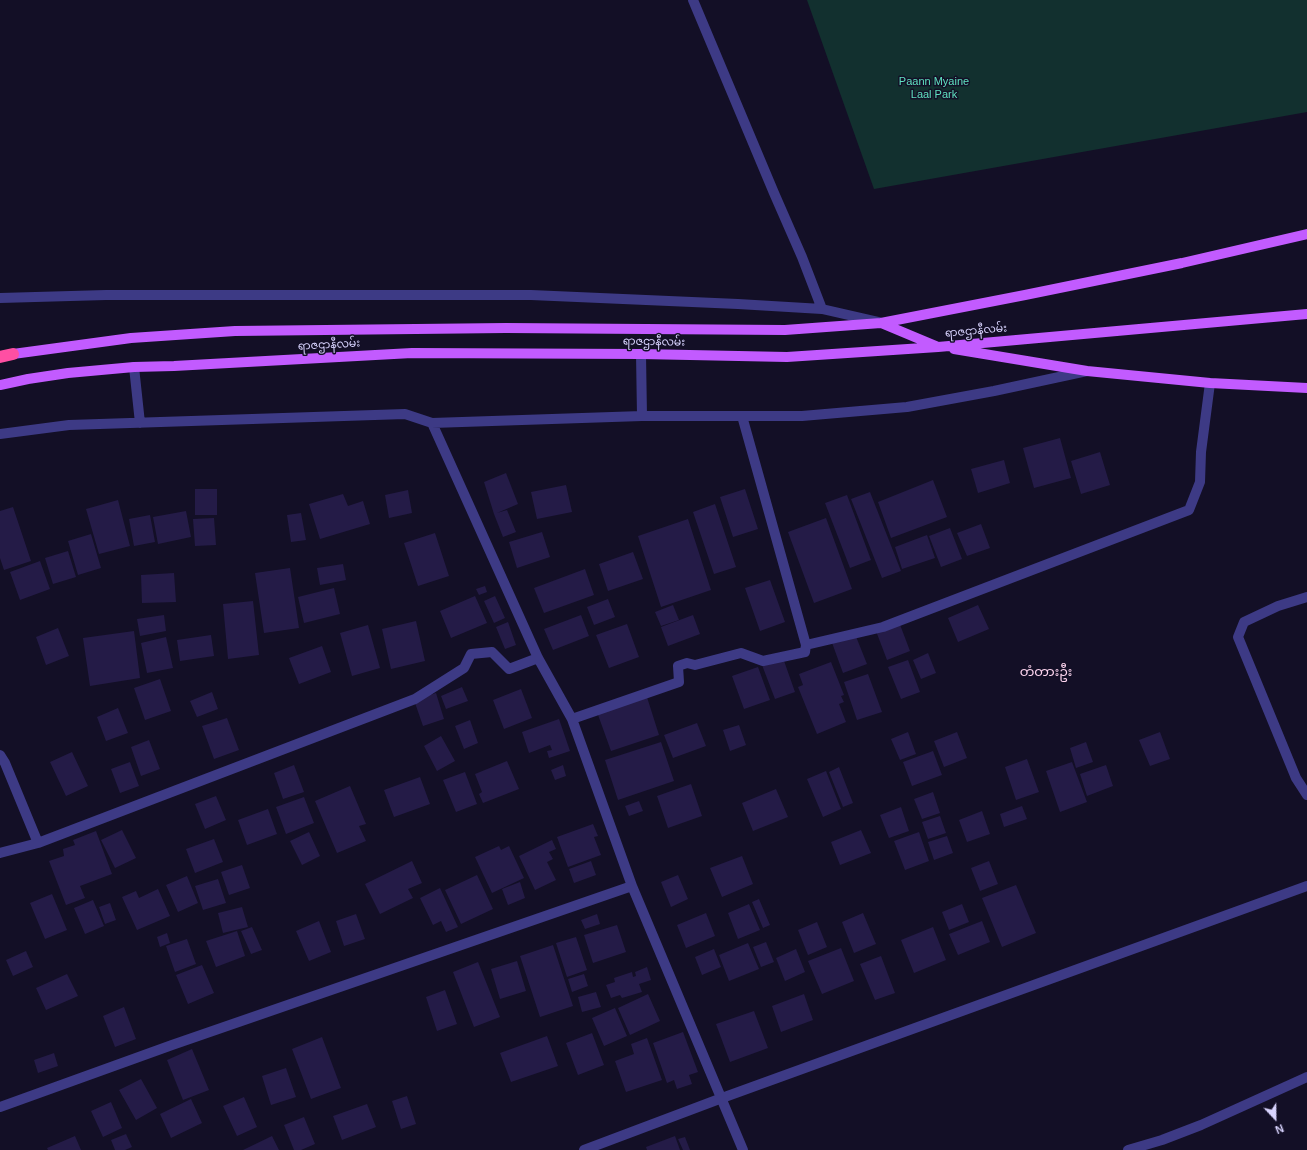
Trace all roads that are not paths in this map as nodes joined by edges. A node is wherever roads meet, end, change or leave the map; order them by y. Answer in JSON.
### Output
{"nodes":[{"id":1,"x":693,"y":0,"type":"edge"},
{"id":2,"x":1307,"y":234,"type":"edge"},
{"id":3,"x":0,"y":298,"type":"edge"},
{"id":4,"x":822,"y":309,"type":"junction"},
{"id":5,"x":1307,"y":314,"type":"edge"},
{"id":6,"x":881,"y":323,"type":"junction"},
{"id":7,"x":938,"y":347,"type":"junction"},
{"id":8,"x":12,"y":354,"type":"joint"},
{"id":9,"x":641,"y":354,"type":"junction"},
{"id":10,"x":0,"y":356,"type":"edge"},
{"id":11,"x":134,"y":367,"type":"junction"},
{"id":12,"x":1087,"y":371,"type":"junction"},
{"id":13,"x":1210,"y":383,"type":"junction"},
{"id":14,"x":0,"y":385,"type":"edge"},
{"id":15,"x":1307,"y":388,"type":"edge"},
{"id":16,"x":642,"y":416,"type":"junction"},
{"id":17,"x":742,"y":416,"type":"junction"},
{"id":18,"x":140,"y":423,"type":"junction"},
{"id":19,"x":432,"y":423,"type":"junction"},
{"id":20,"x":0,"y":434,"type":"edge"},
{"id":21,"x":1307,"y":597,"type":"edge"},
{"id":22,"x":806,"y":645,"type":"junction"},
{"id":23,"x":538,"y":658,"type":"junction"},
{"id":24,"x":572,"y":719,"type":"junction"},
{"id":25,"x":0,"y":755,"type":"edge"},
{"id":26,"x":1307,"y":795,"type":"edge"},
{"id":27,"x":38,"y":843,"type":"junction"},
{"id":28,"x":0,"y":853,"type":"edge"},
{"id":29,"x":632,"y":886,"type":"junction"},
{"id":30,"x":1307,"y":886,"type":"edge"},
{"id":31,"x":1307,"y":1077,"type":"edge"},
{"id":32,"x":722,"y":1098,"type":"junction"},
{"id":33,"x":0,"y":1107,"type":"edge"},
{"id":34,"x":584,"y":1150,"type":"edge"},
{"id":35,"x":743,"y":1150,"type":"edge"},
{"id":36,"x":1128,"y":1150,"type":"edge"}],
"edges":[{"from":1,"to":4,"type":"street"},
{"from":2,"to":6,"type":"main road","name":"ရာဇဌာနီလမ်း"},
{"from":3,"to":4,"type":"street"},
{"from":4,"to":6,"type":"street"},
{"from":5,"to":7,"type":"main road","name":"ရာဇဌာနီလမ်း"},
{"from":6,"to":7,"type":"main road"},
{"from":6,"to":8,"type":"main road","name":"ရာဇဌာနီလမ်း"},
{"from":7,"to":9,"type":"main road","name":"ရာဇဌာနီလမ်း"},
{"from":7,"to":12,"type":"main road"},
{"from":8,"to":10,"type":"highway"},
{"from":9,"to":11,"type":"main road","name":"ရာဇဌာနီလမ်း"},
{"from":9,"to":16,"type":"street"},
{"from":11,"to":14,"type":"main road","name":"ရာဇဌာနီလမ်း"},
{"from":11,"to":18,"type":"street"},
{"from":12,"to":13,"type":"main road"},
{"from":12,"to":17,"type":"street"},
{"from":13,"to":15,"type":"main road"},
{"from":13,"to":22,"type":"street"},
{"from":16,"to":17,"type":"street"},
{"from":16,"to":19,"type":"street"},
{"from":17,"to":22,"type":"street"},
{"from":18,"to":19,"type":"street"},
{"from":18,"to":20,"type":"street"},
{"from":19,"to":23,"type":"street"},
{"from":21,"to":26,"type":"street"},
{"from":22,"to":24,"type":"street"},
{"from":23,"to":24,"type":"street"},
{"from":23,"to":27,"type":"street"},
{"from":24,"to":29,"type":"street"},
{"from":25,"to":27,"type":"street"},
{"from":27,"to":28,"type":"street"},
{"from":29,"to":32,"type":"street"},
{"from":29,"to":33,"type":"street"},
{"from":30,"to":32,"type":"street"},
{"from":31,"to":36,"type":"street"},
{"from":32,"to":34,"type":"street"},
{"from":32,"to":35,"type":"street"}]}
